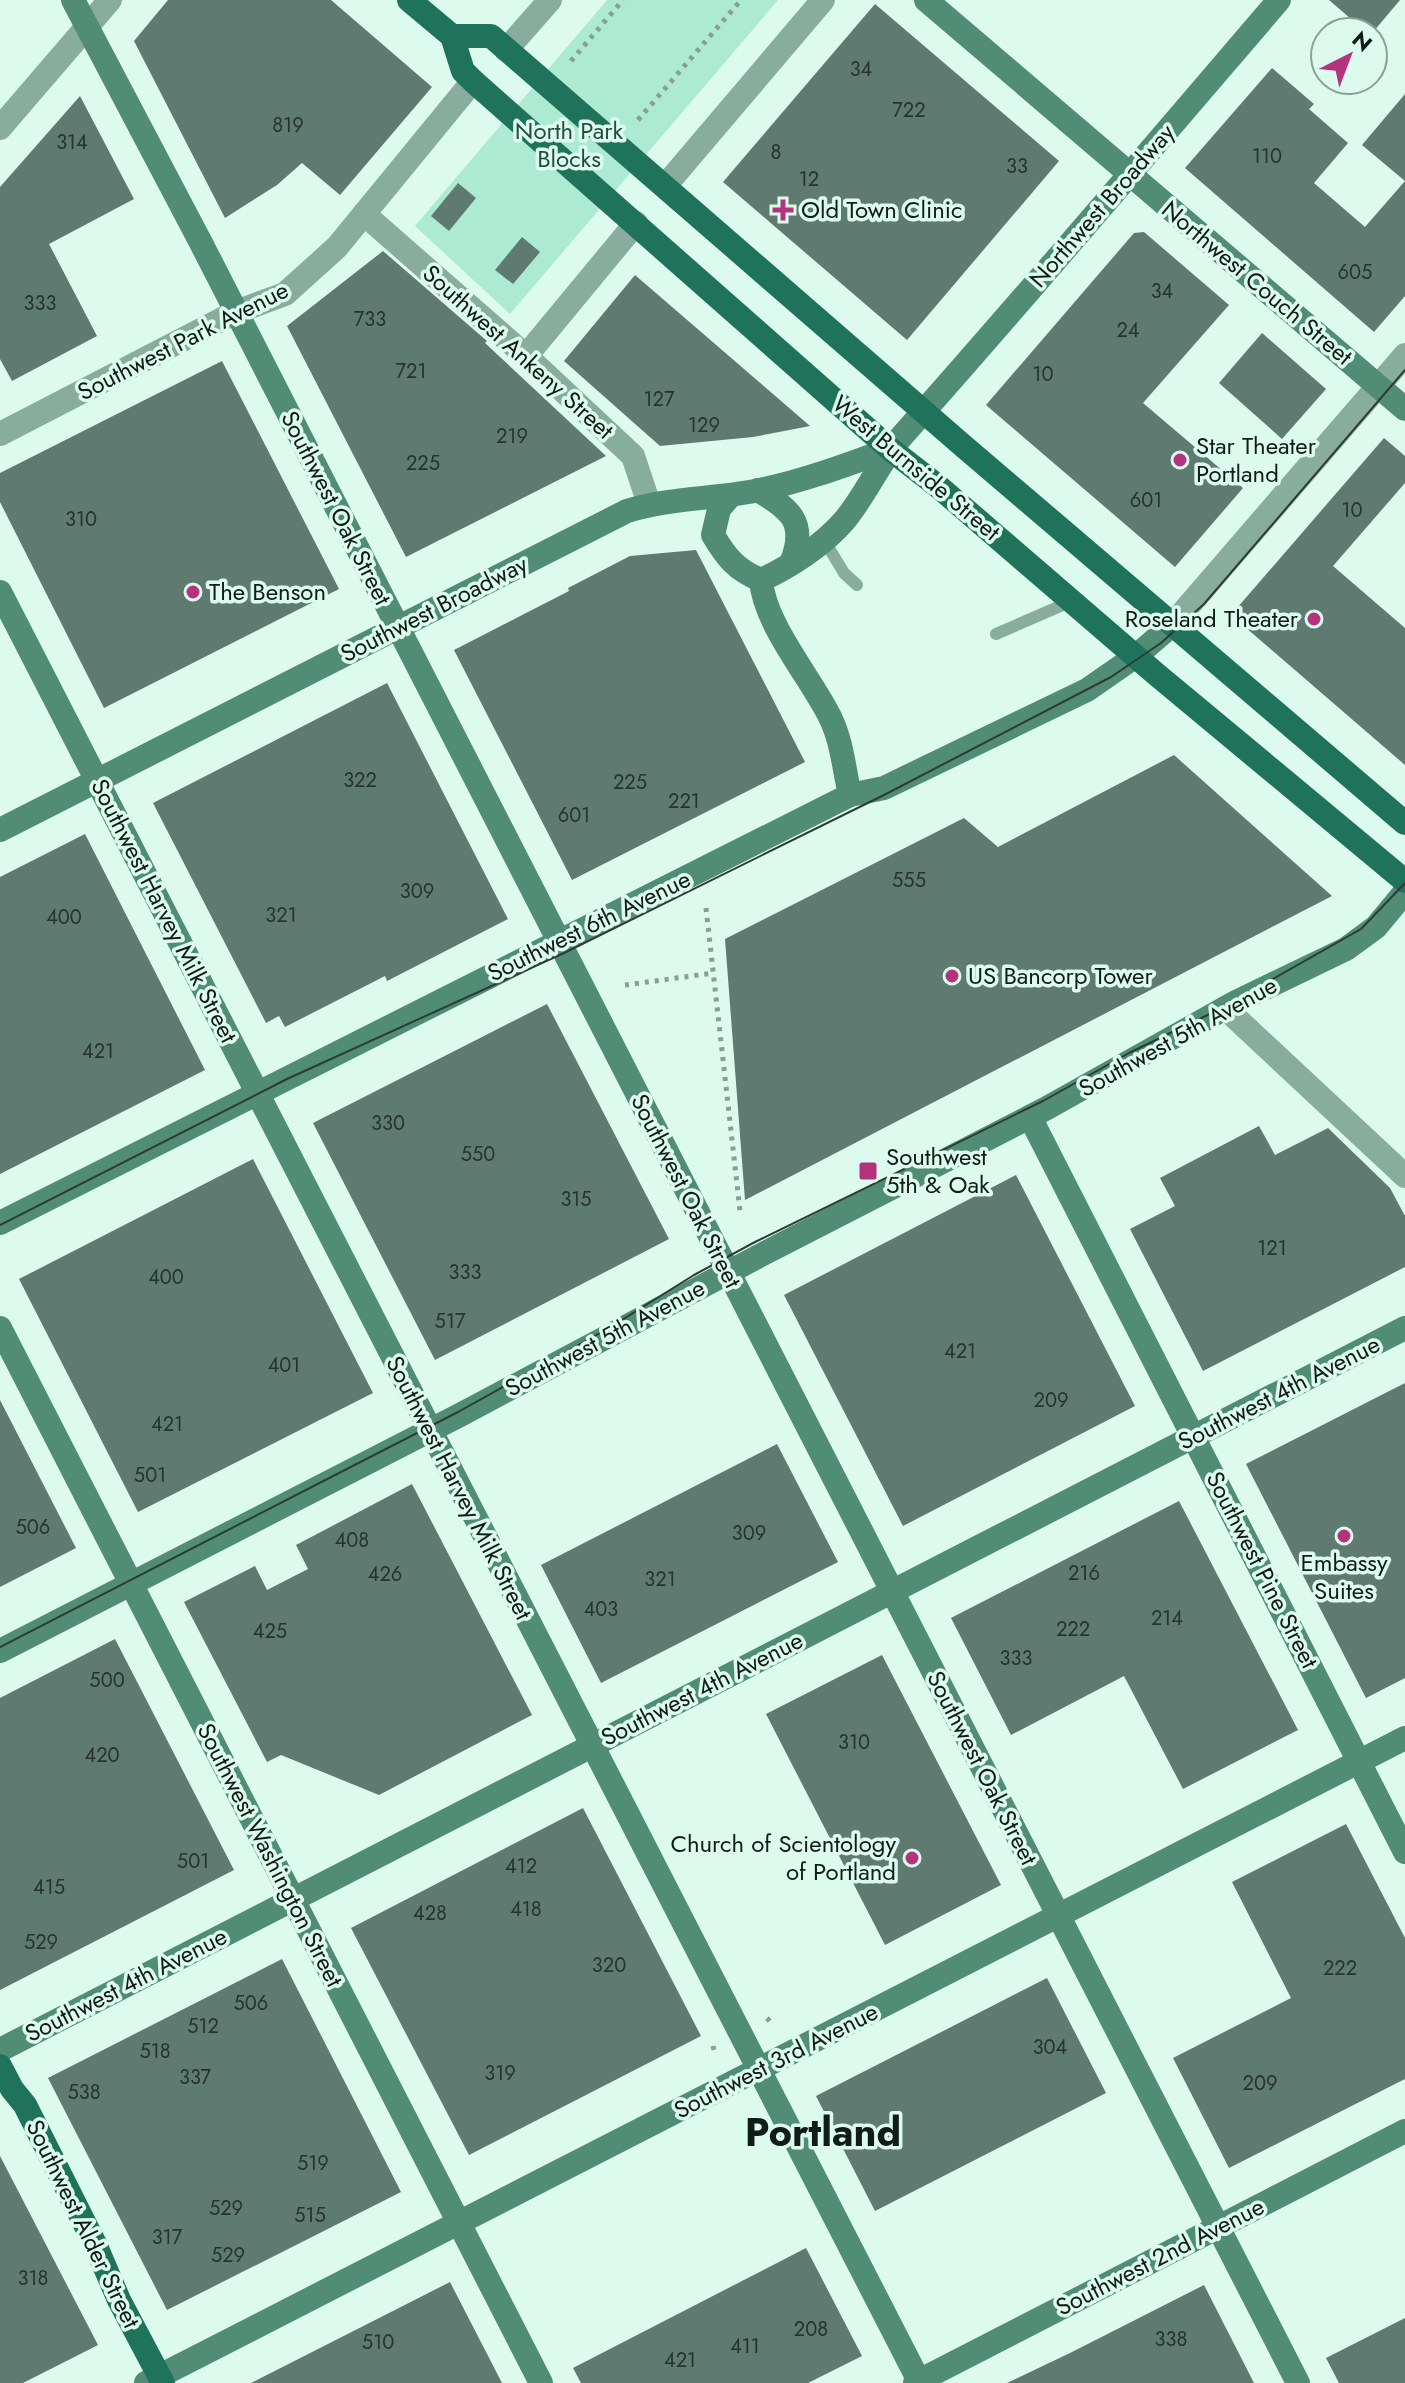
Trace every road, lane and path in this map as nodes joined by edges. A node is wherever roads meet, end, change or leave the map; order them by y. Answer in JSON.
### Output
{"nodes":[{"id":1,"x":73,"y":0,"type":"edge"},
{"id":2,"x":110,"y":0,"type":"edge"},
{"id":3,"x":409,"y":0,"type":"edge"},
{"id":4,"x":550,"y":0,"type":"edge"},
{"id":5,"x":623,"y":0,"type":"edge"},
{"id":6,"x":741,"y":0,"type":"edge"},
{"id":7,"x":823,"y":0,"type":"edge"},
{"id":8,"x":926,"y":0,"type":"edge"},
{"id":9,"x":1279,"y":0,"type":"edge"},
{"id":10,"x":88,"y":27,"type":"junction"},
{"id":11,"x":452,"y":36,"type":"junction"},
{"id":12,"x":506,"y":50,"type":"junction"},
{"id":13,"x":571,"y":61,"type":"dead end"},
{"id":14,"x":473,"y":81,"type":"junction"},
{"id":15,"x":638,"y":120,"type":"dead end"},
{"id":16,"x":0,"y":128,"type":"edge"},
{"id":17,"x":1130,"y":174,"type":"junction"},
{"id":18,"x":665,"y":186,"type":"junction"},
{"id":19,"x":364,"y":214,"type":"junction"},
{"id":20,"x":636,"y":223,"type":"junction"},
{"id":21,"x":236,"y":312,"type":"junction"},
{"id":22,"x":1405,"y":355,"type":"edge"},
{"id":23,"x":526,"y":356,"type":"junction"},
{"id":24,"x":1378,"y":387,"type":"junction"},
{"id":25,"x":1405,"y":409,"type":"edge"},
{"id":26,"x":924,"y":411,"type":"junction"},
{"id":27,"x":0,"y":434,"type":"edge"},
{"id":28,"x":890,"y":449,"type":"junction"},
{"id":29,"x":758,"y":490,"type":"junction"},
{"id":30,"x":731,"y":495,"type":"junction"},
{"id":31,"x":649,"y":504,"type":"junction"},
{"id":32,"x":824,"y":540,"type":"junction"},
{"id":33,"x":792,"y":561,"type":"junction"},
{"id":34,"x":761,"y":580,"type":"junction"},
{"id":35,"x":857,"y":585,"type":"dead end"},
{"id":36,"x":0,"y":592,"type":"edge"},
{"id":37,"x":1072,"y":601,"type":"junction"},
{"id":38,"x":1172,"y":625,"type":"junction"},
{"id":39,"x":397,"y":627,"type":"junction"},
{"id":40,"x":996,"y":634,"type":"dead end"},
{"id":41,"x":1136,"y":656,"type":"junction"},
{"id":42,"x":97,"y":781,"type":"junction"},
{"id":43,"x":850,"y":795,"type":"junction"},
{"id":44,"x":1405,"y":823,"type":"edge"},
{"id":45,"x":0,"y":830,"type":"edge"},
{"id":46,"x":1405,"y":881,"type":"edge"},
{"id":47,"x":1405,"y":892,"type":"edge"},
{"id":48,"x":706,"y":908,"type":"dead end"},
{"id":49,"x":558,"y":940,"type":"junction"},
{"id":50,"x":714,"y":973,"type":"junction"},
{"id":51,"x":625,"y":985,"type":"dead end"},
{"id":52,"x":1225,"y":1008,"type":"junction"},
{"id":53,"x":257,"y":1092,"type":"junction"},
{"id":54,"x":1030,"y":1117,"type":"junction"},
{"id":55,"x":1405,"y":1176,"type":"edge"},
{"id":56,"x":740,"y":1211,"type":"dead end"},
{"id":57,"x":0,"y":1223,"type":"edge"},
{"id":58,"x":729,"y":1273,"type":"junction"},
{"id":59,"x":0,"y":1328,"type":"edge"},
{"id":60,"x":1405,"y":1328,"type":"edge"},
{"id":61,"x":430,"y":1430,"type":"junction"},
{"id":62,"x":1194,"y":1436,"type":"junction"},
{"id":63,"x":132,"y":1584,"type":"junction"},
{"id":64,"x":892,"y":1591,"type":"junction"},
{"id":65,"x":0,"y":1651,"type":"edge"},
{"id":66,"x":1405,"y":1738,"type":"edge"},
{"id":67,"x":591,"y":1746,"type":"junction"},
{"id":68,"x":1358,"y":1761,"type":"junction"},
{"id":69,"x":1405,"y":1852,"type":"edge"},
{"id":70,"x":293,"y":1899,"type":"junction"},
{"id":71,"x":1058,"y":1916,"type":"junction"},
{"id":72,"x":767,"y":2018,"type":"dead end"},
{"id":73,"x":773,"y":2025,"type":"dead end"},
{"id":74,"x":713,"y":2046,"type":"dead end"},
{"id":75,"x":0,"y":2050,"type":"edge"},
{"id":76,"x":715,"y":2054,"type":"dead end"},
{"id":77,"x":0,"y":2066,"type":"edge"},
{"id":78,"x":758,"y":2070,"type":"junction"},
{"id":79,"x":1405,"y":2131,"type":"edge"},
{"id":80,"x":460,"y":2224,"type":"junction"},
{"id":81,"x":1218,"y":2226,"type":"junction"},
{"id":82,"x":156,"y":2381,"type":"edge"},
{"id":83,"x":918,"y":2382,"type":"edge"},
{"id":84,"x":541,"y":2383,"type":"edge"},
{"id":85,"x":1298,"y":2383,"type":"edge"}],
"edges":[{"from":1,"to":10,"type":"street","name":"Southwest Oak Street"},
{"from":2,"to":10,"type":"street"},
{"from":3,"to":11,"type":"main road"},
{"from":4,"to":12,"type":"street"},
{"from":5,"to":13,"type":"path"},
{"from":6,"to":15,"type":"path"},
{"from":7,"to":18,"type":"street"},
{"from":8,"to":17,"type":"street","name":"Northwest Couch Street"},
{"from":9,"to":17,"type":"street","name":"Northwest Broadway"},
{"from":10,"to":16,"type":"street"},
{"from":10,"to":21,"type":"street","name":"Southwest Oak Street"},
{"from":11,"to":12,"type":"main road","name":"West Burnside Street"},
{"from":11,"to":14,"type":"main road","name":"West Burnside Street"},
{"from":12,"to":18,"type":"main road","name":"West Burnside Street"},
{"from":14,"to":19,"type":"street","name":"Southwest Park Avenue"},
{"from":14,"to":20,"type":"main road","name":"West Burnside Street"},
{"from":17,"to":24,"type":"street","name":"Northwest Couch Street"},
{"from":17,"to":26,"type":"street","name":"Northwest Broadway"},
{"from":18,"to":26,"type":"main road","name":"West Burnside Street"},
{"from":19,"to":21,"type":"street","name":"Southwest Park Avenue"},
{"from":19,"to":23,"type":"street","name":"Southwest Ankeny Street"},
{"from":20,"to":23,"type":"street"},
{"from":20,"to":28,"type":"main road","name":"West Burnside Street"},
{"from":21,"to":27,"type":"street","name":"Southwest Park Avenue"},
{"from":21,"to":39,"type":"street","name":"Southwest Oak Street"},
{"from":22,"to":24,"type":"street"},
{"from":23,"to":31,"type":"street","name":"Southwest Ankeny Street"},
{"from":24,"to":25,"type":"street","name":"Northwest Couch Street"},
{"from":24,"to":38,"type":"street"},
{"from":26,"to":28,"type":"street","name":"Southwest Broadway"},
{"from":26,"to":38,"type":"main road","name":"West Burnside Street"},
{"from":28,"to":29,"type":"street","name":"Southwest Broadway"},
{"from":28,"to":32,"type":"street","name":"Southwest Broadway"},
{"from":28,"to":37,"type":"main road","name":"West Burnside Street"},
{"from":29,"to":30,"type":"street","name":"Southwest Broadway"},
{"from":29,"to":33,"type":"street"},
{"from":30,"to":31,"type":"street","name":"Southwest Broadway"},
{"from":30,"to":34,"type":"street"},
{"from":31,"to":39,"type":"street","name":"Southwest Broadway"},
{"from":32,"to":33,"type":"street","name":"Southwest Broadway"},
{"from":32,"to":35,"type":"lane"},
{"from":33,"to":34,"type":"street","name":"Southwest Broadway"},
{"from":34,"to":43,"type":"street"},
{"from":36,"to":42,"type":"street","name":"Southwest Harvey Milk Street"},
{"from":37,"to":40,"type":"lane"},
{"from":37,"to":41,"type":"main road","name":"West Burnside Street"},
{"from":38,"to":41,"type":"street","name":"Southwest 6th Avenue"},
{"from":38,"to":44,"type":"main road","name":"West Burnside Street"},
{"from":39,"to":42,"type":"street","name":"Southwest Broadway"},
{"from":39,"to":49,"type":"street","name":"Southwest Oak Street"},
{"from":41,"to":43,"type":"street","name":"Southwest 6th Avenue"},
{"from":41,"to":46,"type":"main road","name":"West Burnside Street"},
{"from":42,"to":45,"type":"street","name":"Southwest Broadway"},
{"from":42,"to":53,"type":"street","name":"Southwest Harvey Milk Street"},
{"from":43,"to":49,"type":"street","name":"Southwest 6th Avenue"},
{"from":47,"to":52,"type":"street","name":"Southwest 5th Avenue"},
{"from":48,"to":50,"type":"path"},
{"from":49,"to":53,"type":"street","name":"Southwest 6th Avenue"},
{"from":49,"to":58,"type":"street","name":"Southwest Oak Street"},
{"from":50,"to":51,"type":"path"},
{"from":50,"to":56,"type":"path"},
{"from":52,"to":54,"type":"street","name":"Southwest 5th Avenue"},
{"from":52,"to":55,"type":"street"},
{"from":53,"to":57,"type":"street","name":"Southwest 6th Avenue"},
{"from":53,"to":61,"type":"street","name":"Southwest Harvey Milk Street"},
{"from":54,"to":58,"type":"street","name":"Southwest 5th Avenue"},
{"from":54,"to":62,"type":"street","name":"Southwest Pine Street"},
{"from":58,"to":61,"type":"street","name":"Southwest 5th Avenue"},
{"from":58,"to":64,"type":"street","name":"Southwest Oak Street"},
{"from":59,"to":63,"type":"street","name":"Southwest Washington Street"},
{"from":60,"to":62,"type":"street","name":"Southwest 4th Avenue"},
{"from":61,"to":63,"type":"street","name":"Southwest 5th Avenue"},
{"from":61,"to":67,"type":"street","name":"Southwest Harvey Milk Street"},
{"from":62,"to":64,"type":"street","name":"Southwest 4th Avenue"},
{"from":62,"to":68,"type":"street","name":"Southwest Pine Street"},
{"from":63,"to":65,"type":"street","name":"Southwest 5th Avenue"},
{"from":63,"to":70,"type":"street","name":"Southwest Washington Street"},
{"from":64,"to":67,"type":"street","name":"Southwest 4th Avenue"},
{"from":64,"to":71,"type":"street","name":"Southwest Oak Street"},
{"from":66,"to":68,"type":"street","name":"Southwest 3rd Avenue"},
{"from":67,"to":70,"type":"street","name":"Southwest 4th Avenue"},
{"from":67,"to":78,"type":"street","name":"Southwest Harvey Milk Street"},
{"from":68,"to":69,"type":"street","name":"Southwest Pine Street"},
{"from":68,"to":71,"type":"street","name":"Southwest 3rd Avenue"},
{"from":70,"to":75,"type":"street","name":"Southwest 4th Avenue"},
{"from":70,"to":80,"type":"street","name":"Southwest Washington Street"},
{"from":71,"to":78,"type":"street","name":"Southwest 3rd Avenue"},
{"from":71,"to":81,"type":"street","name":"Southwest Oak Street"},
{"from":72,"to":73,"type":"path"},
{"from":74,"to":76,"type":"path"},
{"from":77,"to":82,"type":"main road","name":"Southwest Alder Street"},
{"from":78,"to":80,"type":"street","name":"Southwest 3rd Avenue"},
{"from":78,"to":83,"type":"street","name":"Southwest Harvey Milk Street"},
{"from":79,"to":81,"type":"street","name":"Southwest 2nd Avenue"},
{"from":80,"to":82,"type":"street","name":"Southwest 3rd Avenue"},
{"from":80,"to":84,"type":"street","name":"Southwest Washington Street"},
{"from":81,"to":83,"type":"street","name":"Southwest 2nd Avenue"},
{"from":81,"to":85,"type":"street","name":"Southwest Oak Street"}]}
